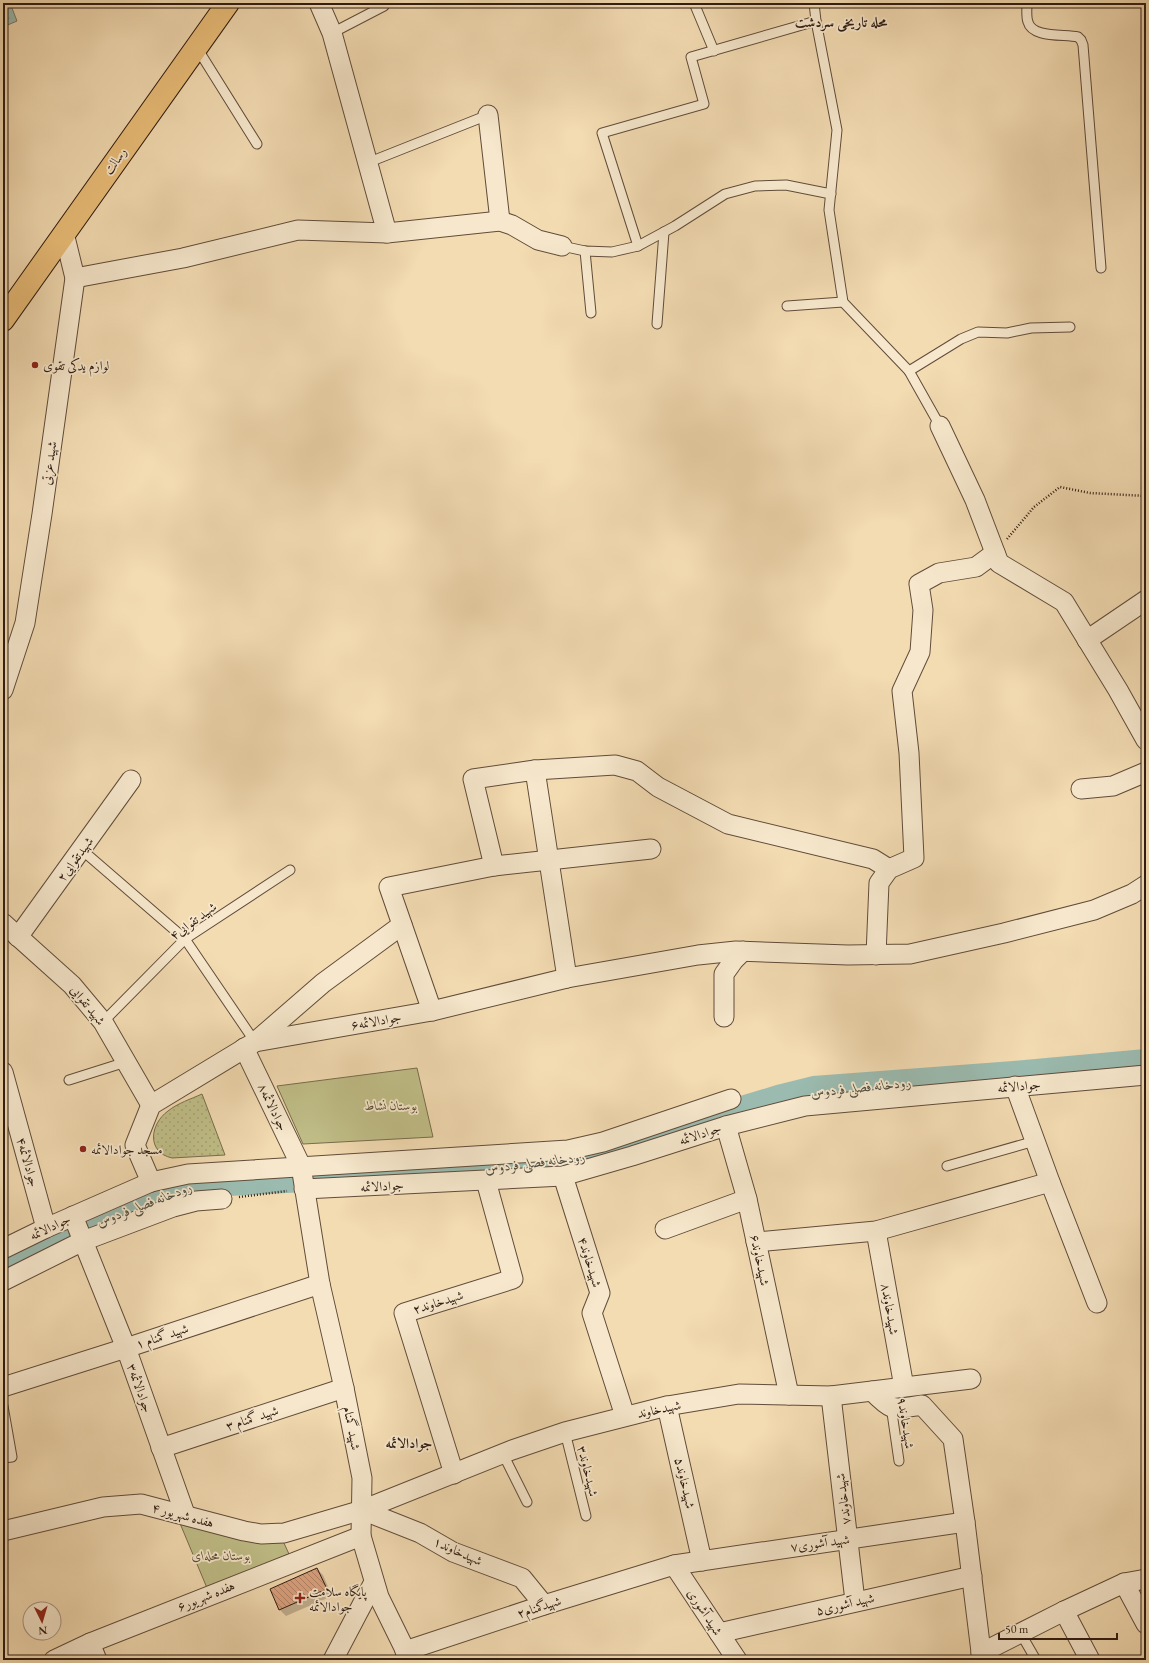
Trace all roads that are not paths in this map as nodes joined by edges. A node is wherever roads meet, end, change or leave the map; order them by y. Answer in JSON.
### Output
{"nodes":[{"id":1,"x":228,"y":3,"type":"edge"},
{"id":2,"x":319,"y":3,"type":"edge"},
{"id":3,"x":694,"y":3,"type":"edge"},
{"id":4,"x":814,"y":3,"type":"edge"},
{"id":5,"x":1027,"y":3,"type":"edge"},
{"id":6,"x":384,"y":6,"type":"dead end"},
{"id":7,"x":816,"y":21,"type":"junction"},
{"id":8,"x":332,"y":33,"type":"junction"},
{"id":9,"x":196,"y":47,"type":"junction"},
{"id":10,"x":714,"y":50,"type":"junction"},
{"id":11,"x":488,"y":115,"type":"joint"},
{"id":12,"x":257,"y":144,"type":"dead end"},
{"id":13,"x":367,"y":163,"type":"junction"},
{"id":14,"x":831,"y":194,"type":"junction"},
{"id":15,"x":500,"y":221,"type":"junction"},
{"id":16,"x":664,"y":232,"type":"junction"},
{"id":17,"x":64,"y":233,"type":"junction"},
{"id":18,"x":387,"y":234,"type":"junction"},
{"id":19,"x":562,"y":246,"type":"joint"},
{"id":20,"x":638,"y":246,"type":"junction"},
{"id":21,"x":585,"y":252,"type":"junction"},
{"id":22,"x":1101,"y":268,"type":"dead end"},
{"id":23,"x":75,"y":278,"type":"junction"},
{"id":24,"x":843,"y":302,"type":"junction"},
{"id":25,"x":787,"y":306,"type":"dead end"},
{"id":26,"x":591,"y":312,"type":"dead end"},
{"id":27,"x":3,"y":320,"type":"edge"},
{"id":28,"x":657,"y":324,"type":"dead end"},
{"id":29,"x":1070,"y":327,"type":"dead end"},
{"id":30,"x":909,"y":371,"type":"junction"},
{"id":31,"x":940,"y":426,"type":"joint"},
{"id":32,"x":995,"y":553,"type":"junction"},
{"id":33,"x":1146,"y":600,"type":"edge"},
{"id":34,"x":1087,"y":640,"type":"junction"},
{"id":35,"x":3,"y":690,"type":"edge"},
{"id":36,"x":1146,"y":740,"type":"edge"},
{"id":37,"x":535,"y":770,"type":"junction"},
{"id":38,"x":1146,"y":772,"type":"edge"},
{"id":39,"x":132,"y":780,"type":"dead end"},
{"id":40,"x":1081,"y":790,"type":"dead end"},
{"id":41,"x":651,"y":849,"type":"dead end"},
{"id":42,"x":82,"y":850,"type":"junction"},
{"id":43,"x":548,"y":860,"type":"junction"},
{"id":44,"x":494,"y":866,"type":"junction"},
{"id":45,"x":888,"y":869,"type":"junction"},
{"id":46,"x":290,"y":870,"type":"dead end"},
{"id":47,"x":1146,"y":884,"type":"edge"},
{"id":48,"x":3,"y":923,"type":"edge"},
{"id":49,"x":402,"y":925,"type":"junction"},
{"id":50,"x":18,"y":937,"type":"junction"},
{"id":51,"x":185,"y":939,"type":"junction"},
{"id":52,"x":743,"y":951,"type":"junction"},
{"id":53,"x":876,"y":955,"type":"junction"},
{"id":54,"x":568,"y":978,"type":"junction"},
{"id":55,"x":432,"y":1011,"type":"junction"},
{"id":56,"x":724,"y":1017,"type":"dead end"},
{"id":57,"x":103,"y":1022,"type":"junction"},
{"id":58,"x":250,"y":1045,"type":"junction"},
{"id":59,"x":126,"y":1062,"type":"junction"},
{"id":60,"x":3,"y":1072,"type":"edge"},
{"id":61,"x":1146,"y":1075,"type":"edge"},
{"id":62,"x":69,"y":1080,"type":"dead end"},
{"id":63,"x":1015,"y":1086,"type":"junction"},
{"id":64,"x":732,"y":1099,"type":"dead end"},
{"id":65,"x":151,"y":1105,"type":"junction"},
{"id":66,"x":726,"y":1126,"type":"junction"},
{"id":67,"x":1035,"y":1141,"type":"junction"},
{"id":68,"x":301,"y":1166,"type":"junction"},
{"id":69,"x":947,"y":1166,"type":"dead end"},
{"id":70,"x":563,"y":1176,"type":"junction"},
{"id":71,"x":486,"y":1181,"type":"junction"},
{"id":72,"x":151,"y":1182,"type":"junction"},
{"id":73,"x":1050,"y":1182,"type":"junction"},
{"id":74,"x":304,"y":1189,"type":"junction"},
{"id":75,"x":222,"y":1198,"type":"road end"},
{"id":76,"x":747,"y":1199,"type":"junction"},
{"id":77,"x":73,"y":1216,"type":"junction"},
{"id":78,"x":46,"y":1228,"type":"junction"},
{"id":79,"x":665,"y":1229,"type":"dead end"},
{"id":80,"x":876,"y":1231,"type":"junction"},
{"id":81,"x":83,"y":1241,"type":"junction"},
{"id":82,"x":756,"y":1242,"type":"junction"},
{"id":83,"x":3,"y":1249,"type":"edge"},
{"id":84,"x":3,"y":1281,"type":"edge"},
{"id":85,"x":320,"y":1284,"type":"junction"},
{"id":86,"x":1097,"y":1303,"type":"dead end"},
{"id":87,"x":126,"y":1348,"type":"junction"},
{"id":88,"x":971,"y":1379,"type":"dead end"},
{"id":89,"x":3,"y":1387,"type":"edge"},
{"id":90,"x":344,"y":1388,"type":"junction"},
{"id":91,"x":888,"y":1389,"type":"junction"},
{"id":92,"x":790,"y":1395,"type":"junction"},
{"id":93,"x":831,"y":1396,"type":"junction"},
{"id":94,"x":3,"y":1406,"type":"edge"},
{"id":95,"x":667,"y":1406,"type":"junction"},
{"id":96,"x":891,"y":1408,"type":"junction"},
{"id":97,"x":625,"y":1416,"type":"junction"},
{"id":98,"x":565,"y":1432,"type":"junction"},
{"id":99,"x":161,"y":1448,"type":"junction"},
{"id":100,"x":503,"y":1454,"type":"junction"},
{"id":101,"x":3,"y":1458,"type":"edge"},
{"id":102,"x":899,"y":1461,"type":"dead end"},
{"id":103,"x":454,"y":1474,"type":"junction"},
{"id":104,"x":527,"y":1502,"type":"dead end"},
{"id":105,"x":362,"y":1510,"type":"junction"},
{"id":106,"x":185,"y":1514,"type":"junction"},
{"id":107,"x":586,"y":1516,"type":"dead end"},
{"id":108,"x":965,"y":1522,"type":"junction"},
{"id":109,"x":3,"y":1531,"type":"edge"},
{"id":110,"x":361,"y":1536,"type":"junction"},
{"id":111,"x":848,"y":1539,"type":"junction"},
{"id":112,"x":702,"y":1560,"type":"junction"},
{"id":113,"x":674,"y":1565,"type":"junction"},
{"id":114,"x":972,"y":1576,"type":"junction"},
{"id":115,"x":1146,"y":1579,"type":"edge"},
{"id":116,"x":1124,"y":1583,"type":"junction"},
{"id":117,"x":376,"y":1589,"type":"junction"},
{"id":118,"x":855,"y":1601,"type":"junction"},
{"id":119,"x":544,"y":1604,"type":"junction"},
{"id":120,"x":1064,"y":1611,"type":"junction"},
{"id":121,"x":1146,"y":1624,"type":"edge"},
{"id":122,"x":719,"y":1633,"type":"junction"},
{"id":123,"x":1021,"y":1634,"type":"junction"},
{"id":124,"x":90,"y":1643,"type":"junction"},
{"id":125,"x":408,"y":1656,"type":"edge"},
{"id":126,"x":982,"y":1657,"type":"edge"},
{"id":127,"x":54,"y":1660,"type":"edge"},
{"id":128,"x":97,"y":1660,"type":"edge"},
{"id":129,"x":333,"y":1660,"type":"edge"},
{"id":130,"x":344,"y":1660,"type":"edge"},
{"id":131,"x":737,"y":1660,"type":"edge"},
{"id":132,"x":1036,"y":1660,"type":"edge"},
{"id":133,"x":1090,"y":1660,"type":"edge"}],
"edges":[{"from":1,"to":9,"type":"main road","name":"رسالت"},
{"from":2,"to":8,"type":"street"},
{"from":3,"to":10,"type":"lane"},
{"from":4,"to":7,"type":"lane"},
{"from":5,"to":22,"type":"lane"},
{"from":6,"to":8,"type":"lane"},
{"from":7,"to":10,"type":"lane"},
{"from":7,"to":14,"type":"lane"},
{"from":8,"to":13,"type":"street"},
{"from":9,"to":12,"type":"lane"},
{"from":9,"to":17,"type":"main road","name":"رسالت"},
{"from":10,"to":20,"type":"lane"},
{"from":11,"to":13,"type":"lane"},
{"from":11,"to":15,"type":"street"},
{"from":13,"to":18,"type":"street"},
{"from":14,"to":16,"type":"lane"},
{"from":14,"to":24,"type":"lane"},
{"from":15,"to":18,"type":"street"},
{"from":15,"to":19,"type":"street"},
{"from":16,"to":20,"type":"lane"},
{"from":16,"to":28,"type":"lane"},
{"from":17,"to":23,"type":"street","name":"شهید عزتی"},
{"from":17,"to":27,"type":"main road","name":"رسالت"},
{"from":18,"to":23,"type":"street"},
{"from":19,"to":21,"type":"lane"},
{"from":20,"to":21,"type":"lane"},
{"from":21,"to":26,"type":"lane"},
{"from":23,"to":35,"type":"street","name":"شهید عزتی"},
{"from":24,"to":25,"type":"lane"},
{"from":24,"to":30,"type":"lane"},
{"from":29,"to":30,"type":"lane"},
{"from":30,"to":31,"type":"lane"},
{"from":31,"to":32,"type":"street"},
{"from":32,"to":34,"type":"street"},
{"from":32,"to":45,"type":"street"},
{"from":33,"to":34,"type":"street"},
{"from":34,"to":36,"type":"street"},
{"from":37,"to":43,"type":"street"},
{"from":37,"to":44,"type":"street"},
{"from":37,"to":45,"type":"street"},
{"from":38,"to":40,"type":"street"},
{"from":39,"to":42,"type":"street","name":"شهیدتقوایی۲"},
{"from":41,"to":43,"type":"street"},
{"from":42,"to":50,"type":"street","name":"شهیدتقوایی۲"},
{"from":42,"to":51,"type":"lane"},
{"from":43,"to":44,"type":"street"},
{"from":43,"to":54,"type":"street"},
{"from":44,"to":49,"type":"street"},
{"from":45,"to":53,"type":"street"},
{"from":46,"to":51,"type":"lane","name":"شهید تقوایی۴"},
{"from":47,"to":53,"type":"street","name":"جوادالائمه۶"},
{"from":48,"to":50,"type":"street","name":"شهید تقوایی"},
{"from":49,"to":55,"type":"street"},
{"from":49,"to":58,"type":"street"},
{"from":50,"to":57,"type":"street","name":"شهید تقوایی"},
{"from":51,"to":57,"type":"lane","name":"شهید تقوایی۴"},
{"from":51,"to":58,"type":"lane"},
{"from":52,"to":53,"type":"street","name":"جوادالائمه۶"},
{"from":52,"to":54,"type":"street","name":"جوادالائمه۶"},
{"from":52,"to":56,"type":"street"},
{"from":54,"to":55,"type":"street","name":"جوادالائمه۶"},
{"from":55,"to":58,"type":"street","name":"جوادالائمه۶"},
{"from":57,"to":59,"type":"street","name":"شهید تقوایی"},
{"from":58,"to":65,"type":"street","name":"جوادالائمه۶"},
{"from":58,"to":68,"type":"street","name":"جوادالائمه۸"},
{"from":59,"to":62,"type":"lane"},
{"from":59,"to":65,"type":"street","name":"شهید تقوایی"},
{"from":60,"to":78,"type":"street","name":"جوادالائمه۴"},
{"from":61,"to":63,"type":"street","name":"جوادالائمه"},
{"from":63,"to":66,"type":"street","name":"جوادالائمه"},
{"from":63,"to":67,"type":"street"},
{"from":64,"to":68,"type":"street","name":"جوادالائمه"},
{"from":65,"to":72,"type":"street"},
{"from":66,"to":70,"type":"street","name":"جوادالائمه"},
{"from":66,"to":76,"type":"street","name":"شهیدخاوند۶"},
{"from":67,"to":69,"type":"lane"},
{"from":67,"to":73,"type":"street"},
{"from":68,"to":72,"type":"street","name":"جوادالائمه"},
{"from":68,"to":74,"type":"street","name":"جوادالائمه۸"},
{"from":70,"to":71,"type":"street","name":"جوادالائمه"},
{"from":70,"to":97,"type":"street","name":"شهیدخاوند۴"},
{"from":71,"to":74,"type":"street","name":"جوادالائمه"},
{"from":71,"to":103,"type":"street","name":"شهیدخاوند۲"},
{"from":72,"to":77,"type":"street","name":"جوادالائمه"},
{"from":73,"to":80,"type":"street"},
{"from":73,"to":86,"type":"street"},
{"from":74,"to":85,"type":"street","name":"شهید گمنام"},
{"from":75,"to":81,"type":"street","name":"جوادالائمه"},
{"from":76,"to":79,"type":"street"},
{"from":76,"to":82,"type":"street","name":"شهیدخاوند۶"},
{"from":77,"to":78,"type":"street","name":"جوادالائمه"},
{"from":77,"to":81,"type":"street","name":"جوادالائمه۳"},
{"from":78,"to":83,"type":"street","name":"جوادالائمه"},
{"from":80,"to":82,"type":"street"},
{"from":80,"to":91,"type":"street","name":"شهیدخاوند۸"},
{"from":81,"to":84,"type":"street","name":"جوادالائمه"},
{"from":81,"to":87,"type":"street","name":"جوادالائمه۳"},
{"from":82,"to":92,"type":"street","name":"شهیدخاوند۶"},
{"from":85,"to":87,"type":"street","name":"شهید گمنام ۱"},
{"from":85,"to":90,"type":"street","name":"شهید گمنام"},
{"from":87,"to":89,"type":"street","name":"شهید گمنام ۱"},
{"from":87,"to":99,"type":"street","name":"جوادالائمه۳"},
{"from":88,"to":91,"type":"street","name":"شهیدخاوند"},
{"from":90,"to":99,"type":"street","name":"شهید گمنام ۳"},
{"from":90,"to":105,"type":"street","name":"شهید گمنام"},
{"from":91,"to":93,"type":"street","name":"شهیدخاوند"},
{"from":91,"to":96,"type":"street"},
{"from":92,"to":93,"type":"street","name":"شهیدخاوند"},
{"from":92,"to":95,"type":"street","name":"شهیدخاوند"},
{"from":93,"to":111,"type":"street","name":"شهیدخاوند۷"},
{"from":94,"to":101,"type":"lane"},
{"from":95,"to":97,"type":"street","name":"شهیدخاوند"},
{"from":95,"to":112,"type":"street","name":"شهیدخاوند۵"},
{"from":96,"to":102,"type":"lane","name":"شهیدخاوند۹"},
{"from":96,"to":108,"type":"street"},
{"from":97,"to":98,"type":"street","name":"شهیدخاوند"},
{"from":98,"to":100,"type":"street","name":"شهیدخاوند"},
{"from":98,"to":107,"type":"lane","name":"شهیدخاوند۳"},
{"from":99,"to":106,"type":"street","name":"جوادالائمه۳"},
{"from":100,"to":103,"type":"street","name":"شهیدخاوند"},
{"from":100,"to":104,"type":"lane"},
{"from":103,"to":105,"type":"street","name":"شهیدخاوند"},
{"from":105,"to":106,"type":"street","name":"هفده شهریور ۴"},
{"from":105,"to":110,"type":"street","name":"شهید گمنام"},
{"from":105,"to":119,"type":"street","name":"شهیدخاوند۱"},
{"from":106,"to":109,"type":"street","name":"هفده شهریور ۴"},
{"from":108,"to":111,"type":"street","name":"شهید آشوری۷"},
{"from":108,"to":114,"type":"street"},
{"from":110,"to":117,"type":"street","name":"شهید گمنام"},
{"from":110,"to":124,"type":"street","name":"هفده شهریور۶"},
{"from":111,"to":112,"type":"street","name":"شهید آشوری۷"},
{"from":111,"to":118,"type":"street","name":"شهیدخاوند۷"},
{"from":112,"to":113,"type":"street","name":"شهید آشوری۷"},
{"from":113,"to":119,"type":"street","name":"شهیدگمنام۲"},
{"from":113,"to":122,"type":"street","name":"شهید آشوری"},
{"from":114,"to":118,"type":"street","name":"شهید آشوری۵"},
{"from":114,"to":126,"type":"street"},
{"from":115,"to":116,"type":"street"},
{"from":116,"to":120,"type":"street"},
{"from":116,"to":121,"type":"street"},
{"from":117,"to":125,"type":"street","name":"شهید گمنام"},
{"from":117,"to":129,"type":"street"},
{"from":117,"to":130,"type":"street"},
{"from":118,"to":122,"type":"street","name":"شهید آشوری۵"},
{"from":119,"to":125,"type":"street","name":"شهیدگمنام۲"},
{"from":120,"to":123,"type":"street"},
{"from":120,"to":133,"type":"street"},
{"from":122,"to":131,"type":"street","name":"شهید آشوری"},
{"from":123,"to":126,"type":"street"},
{"from":123,"to":132,"type":"lane"},
{"from":124,"to":127,"type":"street","name":"هفده شهریور۶"},
{"from":124,"to":128,"type":"street"}]}
